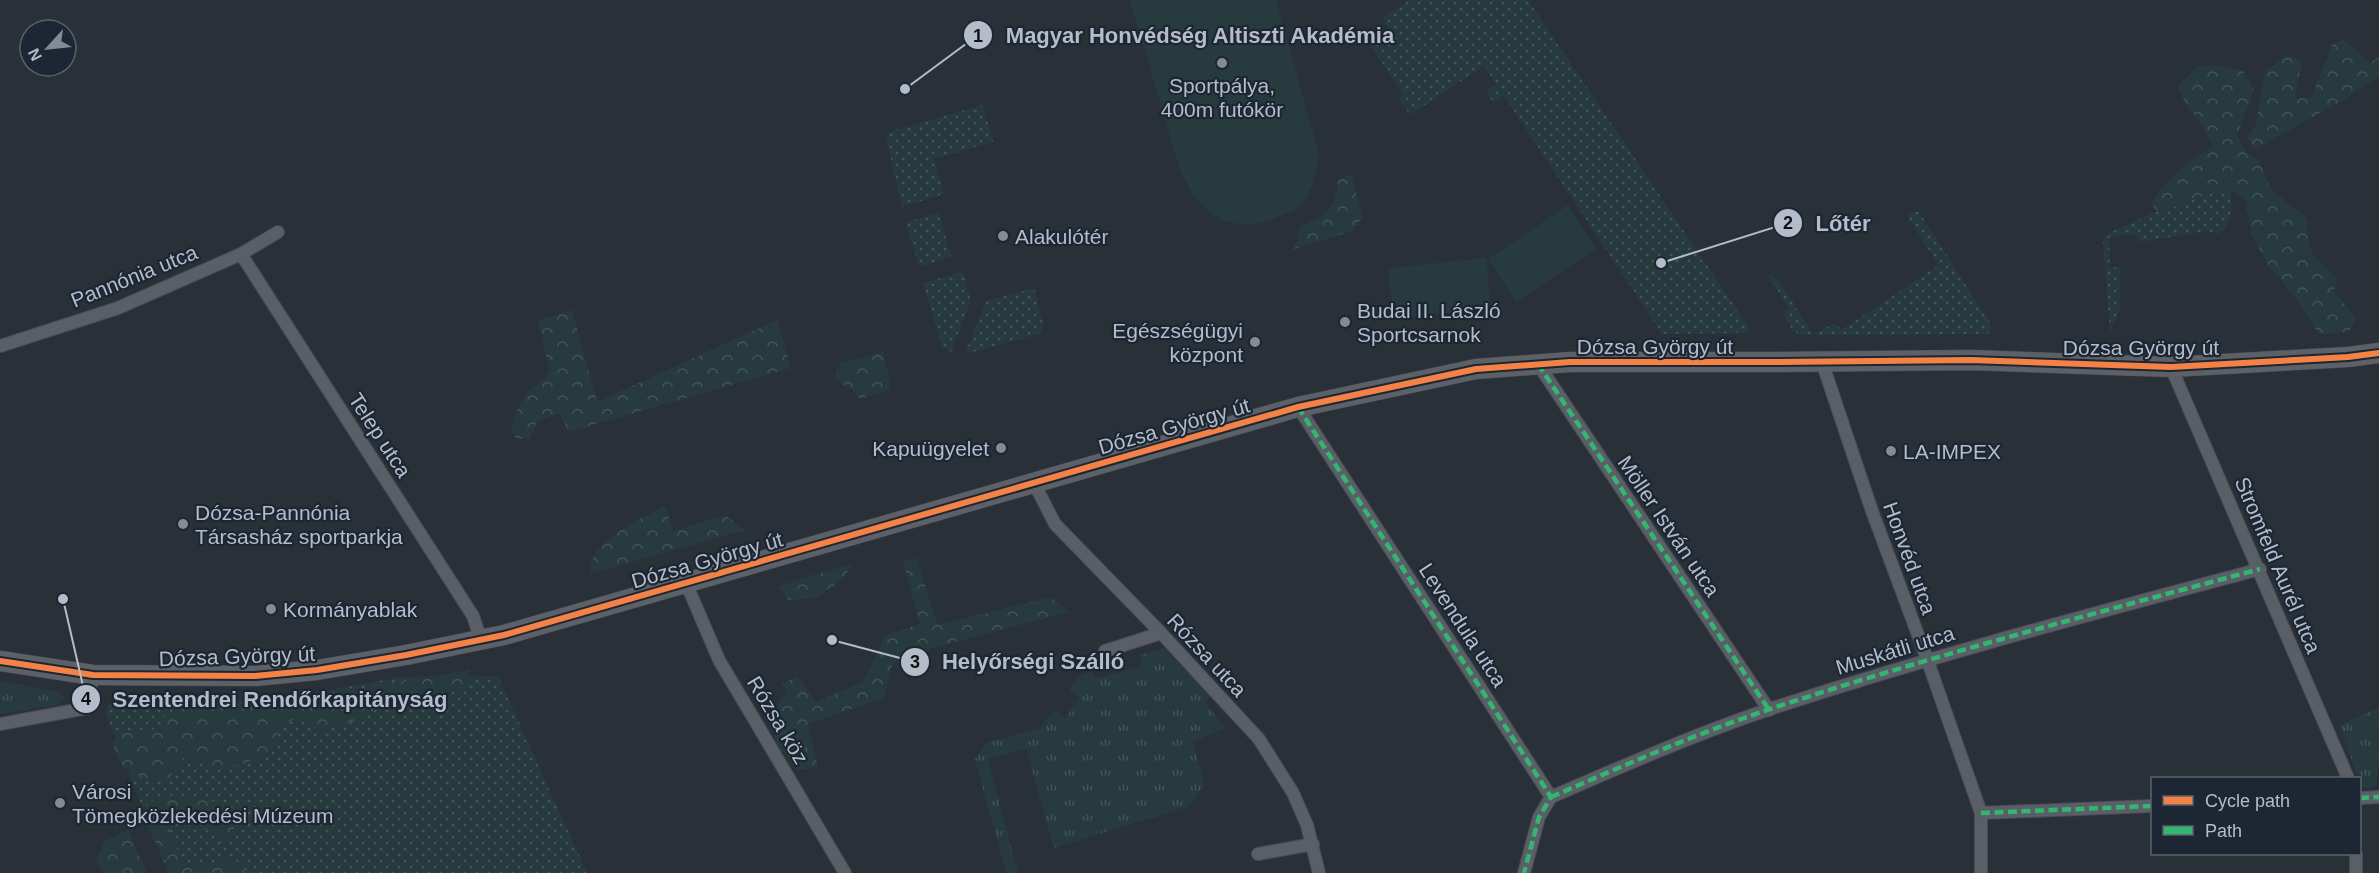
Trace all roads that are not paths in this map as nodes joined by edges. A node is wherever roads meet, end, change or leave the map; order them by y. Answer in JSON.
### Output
{"nodes":[{"id":1,"x":278,"y":232,"type":"dead end"},
{"id":2,"x":241,"y":254,"type":"junction"},
{"id":3,"x":0,"y":346,"type":"edge"},
{"id":4,"x":2379,"y":353,"type":"edge"},
{"id":5,"x":1822,"y":362,"type":"junction"},
{"id":6,"x":1538,"y":364,"type":"junction"},
{"id":7,"x":2171,"y":367,"type":"junction"},
{"id":8,"x":1298,"y":406,"type":"junction"},
{"id":9,"x":1034,"y":483,"type":"junction"},
{"id":10,"x":2260,"y":569,"type":"junction"},
{"id":11,"x":686,"y":583,"type":"junction"},
{"id":12,"x":1161,"y":633,"type":"junction"},
{"id":13,"x":481,"y":640,"type":"junction"},
{"id":14,"x":1105,"y":651,"type":"dead end"},
{"id":15,"x":1927,"y":659,"type":"junction"},
{"id":16,"x":0,"y":661,"type":"edge"},
{"id":17,"x":93,"y":675,"type":"junction"},
{"id":18,"x":1769,"y":710,"type":"junction"},
{"id":19,"x":0,"y":724,"type":"edge"},
{"id":20,"x":2348,"y":777,"type":"edge"},
{"id":21,"x":807,"y":779,"type":"dead end"},
{"id":22,"x":794,"y":783,"type":"junction"},
{"id":23,"x":2378,"y":796,"type":"edge"},
{"id":24,"x":1551,"y":797,"type":"junction"},
{"id":25,"x":2361,"y":798,"type":"edge"},
{"id":26,"x":2151,"y":806,"type":"edge"},
{"id":27,"x":1981,"y":813,"type":"junction"},
{"id":28,"x":1313,"y":844,"type":"junction"},
{"id":29,"x":1258,"y":854,"type":"dead end"},
{"id":30,"x":2356,"y":855,"type":"edge"},
{"id":31,"x":845,"y":873,"type":"edge"},
{"id":32,"x":1319,"y":873,"type":"edge"},
{"id":33,"x":1524,"y":873,"type":"edge"},
{"id":34,"x":1981,"y":873,"type":"edge"},
{"id":35,"x":2356,"y":873,"type":"edge"}],
"edges":[{"from":1,"to":2,"type":"street","name":"Pannónia utca"},
{"from":2,"to":3,"type":"street","name":"Pannónia utca"},
{"from":2,"to":13,"type":"street","name":"Telep utca"},
{"from":4,"to":7,"type":"main road","name":"Dózsa György út"},
{"from":5,"to":6,"type":"main road","name":"Dózsa György út"},
{"from":5,"to":7,"type":"main road","name":"Dózsa György út"},
{"from":5,"to":15,"type":"street","name":"Honvéd utca"},
{"from":6,"to":8,"type":"main road","name":"Dózsa György út"},
{"from":6,"to":18,"type":"street","name":"Möller István utca"},
{"from":7,"to":10,"type":"street","name":"Stromfeld Aurél utca"},
{"from":8,"to":9,"type":"main road","name":"Dózsa György út"},
{"from":8,"to":24,"type":"street","name":"Levendula utca"},
{"from":9,"to":11,"type":"main road","name":"Dózsa György út"},
{"from":9,"to":12,"type":"street","name":"Rózsa utca"},
{"from":10,"to":15,"type":"street","name":"Muskátli utca"},
{"from":10,"to":20,"type":"street","name":"Stromfeld Aurél utca"},
{"from":11,"to":13,"type":"main road","name":"Dózsa György út"},
{"from":11,"to":22,"type":"street","name":"Rózsa köz"},
{"from":12,"to":14,"type":"street"},
{"from":12,"to":28,"type":"street","name":"Rózsa utca"},
{"from":13,"to":17,"type":"main road","name":"Dózsa György út"},
{"from":15,"to":18,"type":"street","name":"Muskátli utca"},
{"from":15,"to":27,"type":"street","name":"Honvéd utca"},
{"from":16,"to":17,"type":"main road","name":"Dózsa György út"},
{"from":17,"to":19,"type":"street"},
{"from":18,"to":24,"type":"street","name":"Muskátli utca"},
{"from":21,"to":22,"type":"street"},
{"from":22,"to":31,"type":"street","name":"Rózsa köz"},
{"from":23,"to":25,"type":"street"},
{"from":24,"to":33,"type":"street"},
{"from":26,"to":27,"type":"street"},
{"from":27,"to":34,"type":"street","name":"Honvéd utca"},
{"from":28,"to":29,"type":"street"},
{"from":28,"to":32,"type":"street","name":"Rózsa utca"},
{"from":30,"to":35,"type":"street"}]}
